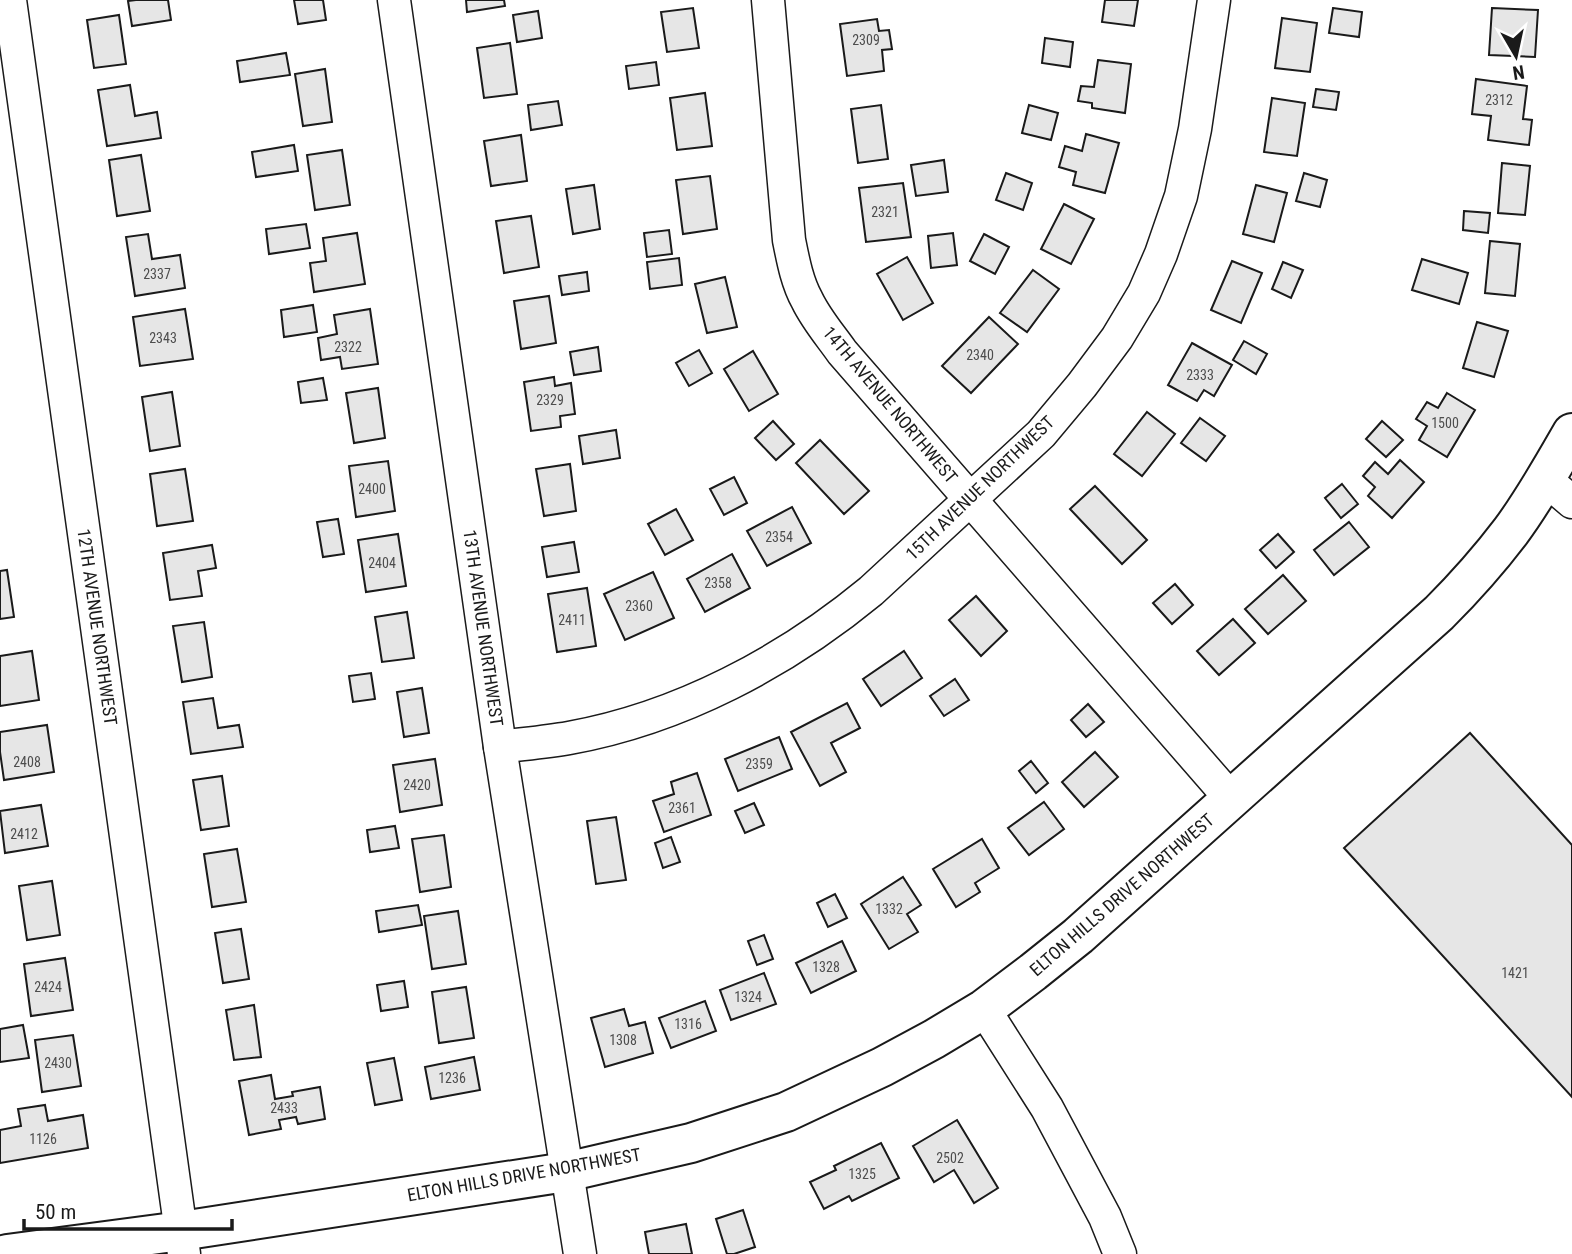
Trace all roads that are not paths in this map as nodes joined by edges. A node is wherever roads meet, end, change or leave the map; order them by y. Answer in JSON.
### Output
{"nodes":[{"id":1,"x":10,"y":0,"type":"edge"},
{"id":2,"x":394,"y":0,"type":"edge"},
{"id":3,"x":768,"y":0,"type":"edge"},
{"id":4,"x":1214,"y":0,"type":"edge"},
{"id":5,"x":1572,"y":433,"type":"edge"},
{"id":6,"x":1559,"y":490,"type":"edge"},
{"id":7,"x":971,"y":500,"type":"junction"},
{"id":8,"x":500,"y":747,"type":"junction"},
{"id":9,"x":1232,"y":800,"type":"junction"},
{"id":10,"x":984,"y":1009,"type":"junction"},
{"id":11,"x":566,"y":1172,"type":"junction"},
{"id":12,"x":183,"y":1243,"type":"edge"},
{"id":13,"x":7,"y":1254,"type":"edge"},
{"id":14,"x":580,"y":1254,"type":"edge"},
{"id":15,"x":1120,"y":1254,"type":"edge"}],
"edges":[{"from":1,"to":12,"type":"street","name":"12TH AVENUE NORTHWEST"},
{"from":2,"to":8,"type":"street","name":"13TH AVENUE NORTHWEST"},
{"from":3,"to":7,"type":"street","name":"14TH AVENUE NORTHWEST"},
{"from":4,"to":7,"type":"street","name":"15TH AVENUE NORTHWEST"},
{"from":5,"to":6,"type":"main road","name":"ELTON HILLS DRIVE NORTHWEST"},
{"from":6,"to":9,"type":"main road","name":"ELTON HILLS DRIVE NORTHWEST"},
{"from":7,"to":8,"type":"street","name":"15TH AVENUE NORTHWEST"},
{"from":7,"to":9,"type":"street","name":"14TH AVENUE NORTHWEST"},
{"from":8,"to":11,"type":"street","name":"13TH AVENUE NORTHWEST"},
{"from":9,"to":10,"type":"main road","name":"ELTON HILLS DRIVE NORTHWEST"},
{"from":10,"to":11,"type":"main road","name":"ELTON HILLS DRIVE NORTHWEST"},
{"from":10,"to":15,"type":"street"},
{"from":11,"to":12,"type":"main road","name":"ELTON HILLS DRIVE NORTHWEST"},
{"from":11,"to":14,"type":"street","name":"13TH AVENUE NORTHWEST"},
{"from":12,"to":13,"type":"main road","name":"ELTON HILLS DRIVE NORTHWEST"}]}
